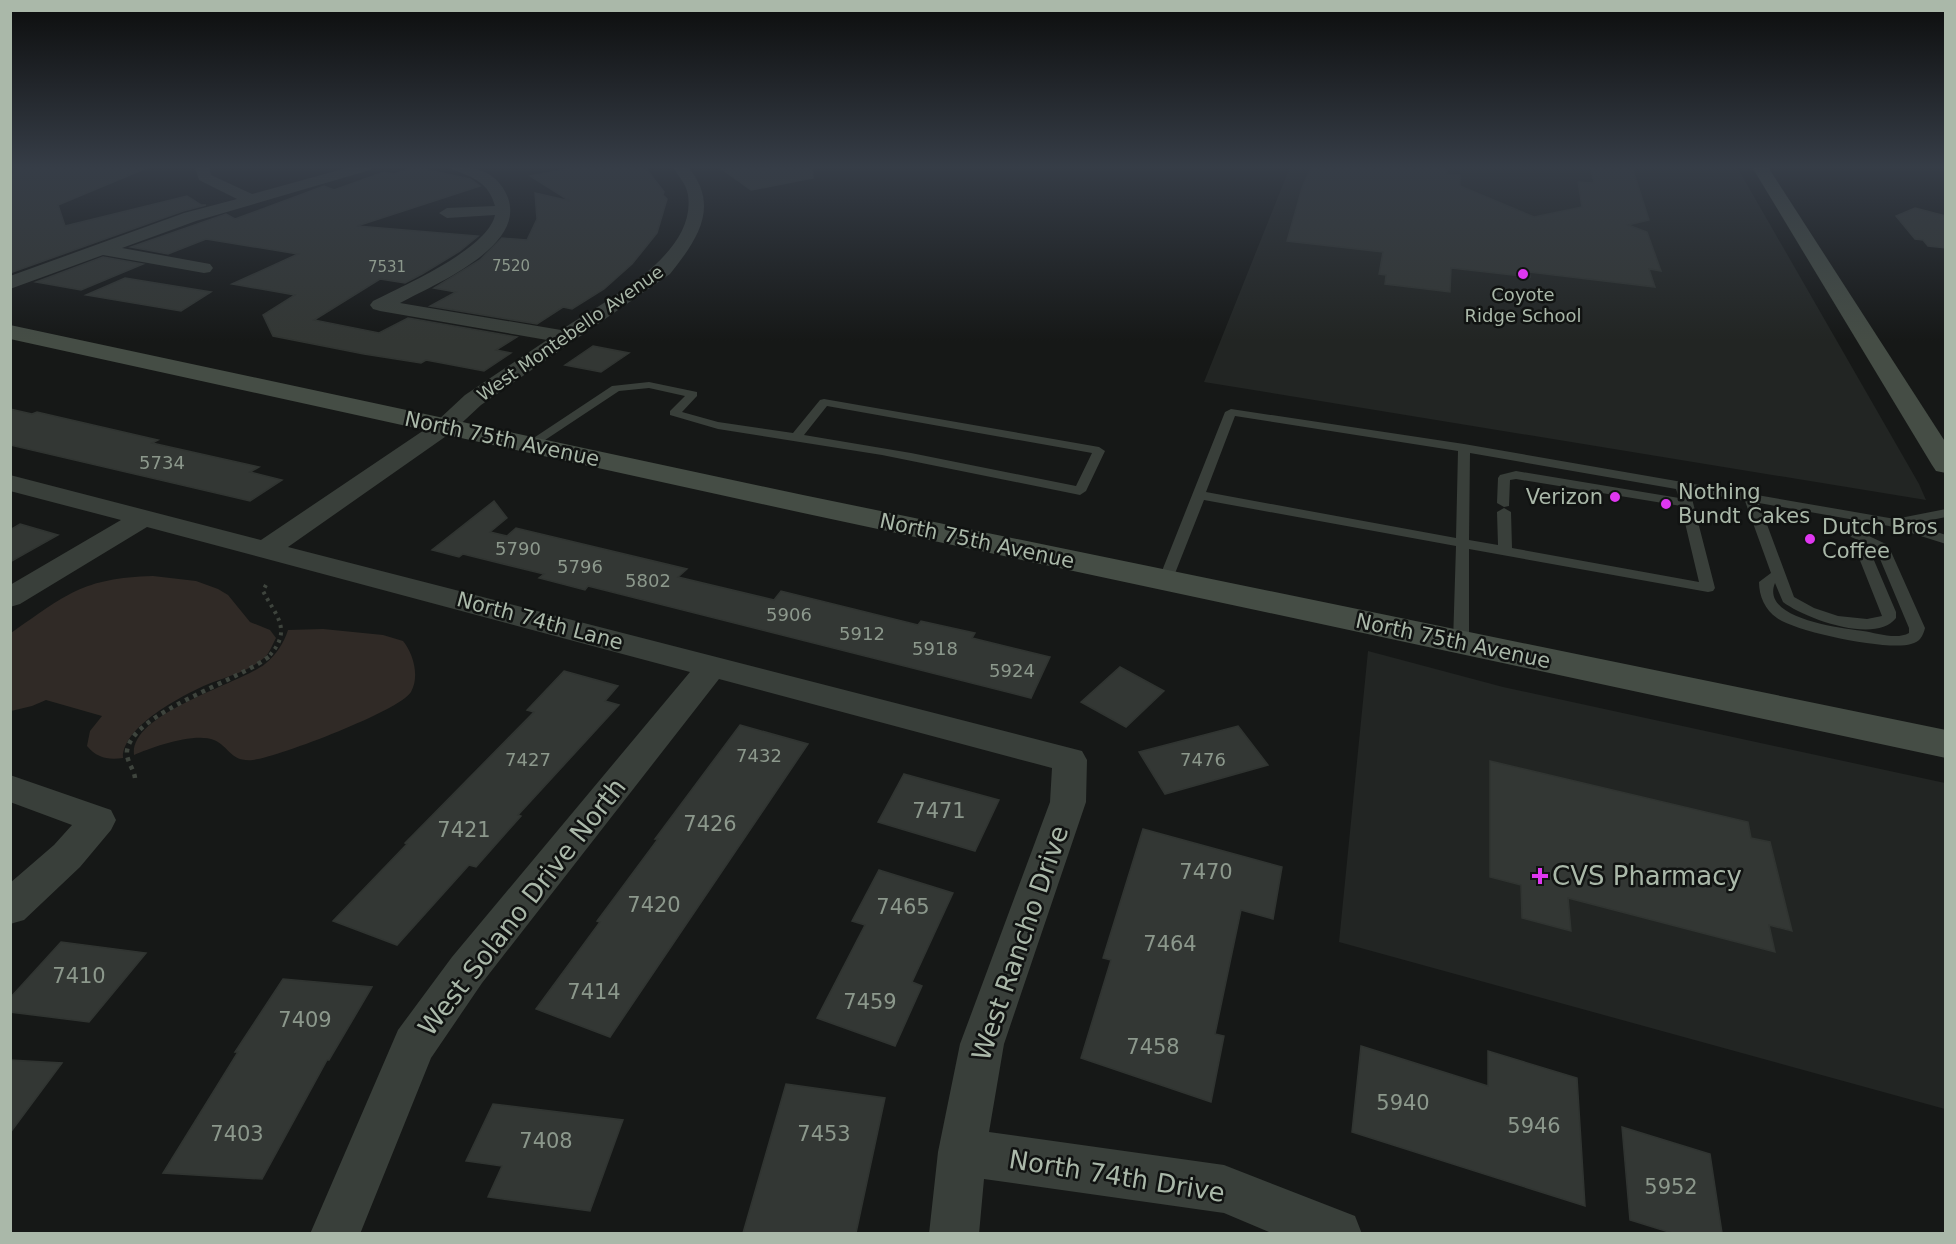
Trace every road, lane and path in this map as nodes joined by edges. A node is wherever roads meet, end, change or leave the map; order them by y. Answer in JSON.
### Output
{"nodes":[{"id":1,"x":167,"y":225,"type":"edge"},
{"id":2,"x":500,"y":225,"type":"edge"},
{"id":3,"x":693,"y":225,"type":"edge"},
{"id":4,"x":1796,"y":225,"type":"edge"},
{"id":5,"x":99,"y":249,"type":"junction"},
{"id":6,"x":204,"y":268,"type":"dead end"},
{"id":7,"x":10,"y":283,"type":"edge"},
{"id":8,"x":10,"y":332,"type":"edge"},
{"id":9,"x":566,"y":337,"type":"junction"},
{"id":10,"x":444,"y":427,"type":"junction"},
{"id":11,"x":796,"y":437,"type":"junction"},
{"id":12,"x":529,"y":445,"type":"junction"},
{"id":13,"x":1464,"y":448,"type":"junction"},
{"id":14,"x":1946,"y":465,"type":"edge"},
{"id":15,"x":10,"y":483,"type":"edge"},
{"id":16,"x":1682,"y":485,"type":"junction"},
{"id":17,"x":1199,"y":495,"type":"junction"},
{"id":18,"x":1751,"y":498,"type":"junction"},
{"id":19,"x":1686,"y":503,"type":"junction"},
{"id":20,"x":1946,"y":513,"type":"edge"},
{"id":21,"x":1849,"y":516,"type":"junction"},
{"id":22,"x":144,"y":518,"type":"junction"},
{"id":23,"x":1892,"y":522,"type":"junction"},
{"id":24,"x":1946,"y":540,"type":"edge"},
{"id":25,"x":1463,"y":543,"type":"junction"},
{"id":26,"x":1861,"y":546,"type":"junction"},
{"id":27,"x":266,"y":549,"type":"junction"},
{"id":28,"x":1505,"y":551,"type":"junction"},
{"id":29,"x":1779,"y":576,"type":"junction"},
{"id":30,"x":1166,"y":581,"type":"junction"},
{"id":31,"x":266,"y":585,"type":"dead end"},
{"id":32,"x":10,"y":598,"type":"edge"},
{"id":33,"x":1461,"y":643,"type":"junction"},
{"id":34,"x":712,"y":666,"type":"junction"},
{"id":35,"x":1946,"y":744,"type":"edge"},
{"id":36,"x":1070,"y":760,"type":"joint"},
{"id":37,"x":135,"y":778,"type":"dead end"},
{"id":38,"x":10,"y":788,"type":"edge"},
{"id":39,"x":10,"y":909,"type":"edge"},
{"id":40,"x":962,"y":1152,"type":"junction"},
{"id":41,"x":335,"y":1233,"type":"edge"},
{"id":42,"x":954,"y":1233,"type":"edge"},
{"id":43,"x":1337,"y":1233,"type":"edge"}],
"edges":[{"from":1,"to":5,"type":"street"},
{"from":2,"to":9,"type":"street"},
{"from":3,"to":9,"type":"street","name":"West Montebello Avenue"},
{"from":4,"to":14,"type":"main road"},
{"from":5,"to":6,"type":"street"},
{"from":5,"to":7,"type":"street"},
{"from":8,"to":10,"type":"main road","name":"North 75th Avenue"},
{"from":9,"to":10,"type":"street","name":"West Montebello Avenue"},
{"from":10,"to":12,"type":"main road","name":"North 75th Avenue"},
{"from":10,"to":27,"type":"street","name":"West Montebello Avenue"},
{"from":11,"to":11,"type":"lane"},
{"from":11,"to":12,"type":"lane"},
{"from":12,"to":30,"type":"main road","name":"North 75th Avenue"},
{"from":13,"to":16,"type":"lane"},
{"from":13,"to":17,"type":"lane"},
{"from":13,"to":25,"type":"lane"},
{"from":15,"to":22,"type":"street","name":"North 74th Lane"},
{"from":16,"to":18,"type":"lane"},
{"from":16,"to":19,"type":"lane"},
{"from":17,"to":25,"type":"lane"},
{"from":17,"to":30,"type":"lane"},
{"from":18,"to":21,"type":"lane"},
{"from":18,"to":29,"type":"lane"},
{"from":19,"to":28,"type":"lane"},
{"from":19,"to":28,"type":"lane"},
{"from":20,"to":23,"type":"lane"},
{"from":21,"to":23,"type":"lane"},
{"from":21,"to":26,"type":"lane"},
{"from":22,"to":27,"type":"street","name":"North 74th Lane"},
{"from":22,"to":32,"type":"street"},
{"from":23,"to":24,"type":"lane"},
{"from":25,"to":28,"type":"lane"},
{"from":25,"to":33,"type":"lane"},
{"from":26,"to":29,"type":"lane"},
{"from":26,"to":29,"type":"lane"},
{"from":27,"to":34,"type":"street","name":"North 74th Lane"},
{"from":30,"to":33,"type":"main road","name":"North 75th Avenue"},
{"from":31,"to":37,"type":"path"},
{"from":33,"to":35,"type":"main road","name":"North 75th Avenue"},
{"from":34,"to":36,"type":"street","name":"North 74th Lane"},
{"from":34,"to":41,"type":"street","name":"West Solano Drive North"},
{"from":36,"to":40,"type":"street","name":"West Rancho Drive"},
{"from":38,"to":39,"type":"street"},
{"from":40,"to":42,"type":"street","name":"West Rancho Drive"},
{"from":40,"to":43,"type":"street","name":"North 74th Drive"}]}
